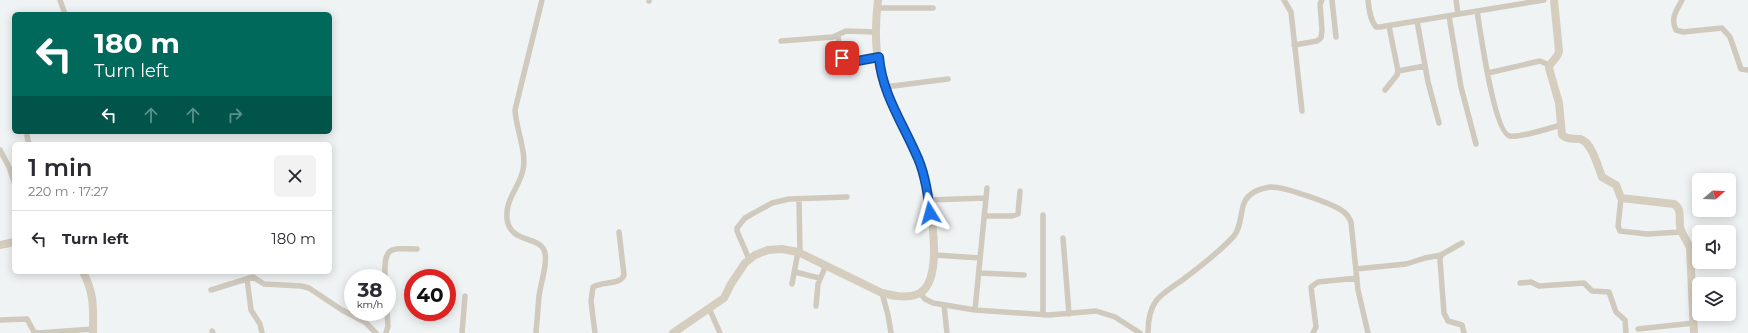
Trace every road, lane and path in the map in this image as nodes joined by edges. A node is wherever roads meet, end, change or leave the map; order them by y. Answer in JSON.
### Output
{"nodes":[{"id":1,"x":60,"y":0,"type":"edge"},
{"id":2,"x":542,"y":0,"type":"edge"},
{"id":3,"x":1284,"y":0,"type":"edge"},
{"id":4,"x":1322,"y":0,"type":"edge"},
{"id":5,"x":1332,"y":0,"type":"edge"},
{"id":6,"x":1368,"y":0,"type":"edge"},
{"id":7,"x":1456,"y":0,"type":"edge"},
{"id":8,"x":1544,"y":0,"type":"edge"},
{"id":9,"x":1554,"y":0,"type":"edge"},
{"id":10,"x":1682,"y":0,"type":"edge"},
{"id":11,"x":877,"y":4,"type":"edge"},
{"id":12,"x":933,"y":8,"type":"dead end"},
{"id":13,"x":1477,"y":11,"type":"junction"},
{"id":14,"x":64,"y":12,"type":"edge"},
{"id":15,"x":1458,"y":14,"type":"junction"},
{"id":16,"x":1448,"y":16,"type":"junction"},
{"id":17,"x":1417,"y":21,"type":"junction"},
{"id":18,"x":1389,"y":26,"type":"junction"},
{"id":19,"x":876,"y":32,"type":"junction"},
{"id":20,"x":838,"y":35,"type":"junction"},
{"id":21,"x":1336,"y":37,"type":"dead end"},
{"id":22,"x":781,"y":41,"type":"dead end"},
{"id":23,"x":1294,"y":45,"type":"junction"},
{"id":24,"x":879,"y":57,"type":"junction"},
{"id":25,"x":1549,"y":65,"type":"junction"},
{"id":26,"x":1424,"y":66,"type":"junction"},
{"id":27,"x":1398,"y":70,"type":"junction"},
{"id":28,"x":1748,"y":70,"type":"edge"},
{"id":29,"x":1488,"y":73,"type":"junction"},
{"id":30,"x":948,"y":79,"type":"dead end"},
{"id":31,"x":885,"y":87,"type":"junction"},
{"id":32,"x":1385,"y":90,"type":"dead end"},
{"id":33,"x":1302,"y":111,"type":"dead end"},
{"id":34,"x":1439,"y":123,"type":"dead end"},
{"id":35,"x":1561,"y":125,"type":"junction"},
{"id":36,"x":27,"y":136,"type":"dead end"},
{"id":37,"x":28,"y":142,"type":"edge"},
{"id":38,"x":1476,"y":144,"type":"dead end"},
{"id":39,"x":0,"y":150,"type":"edge"},
{"id":40,"x":12,"y":176,"type":"edge"},
{"id":41,"x":987,"y":188,"type":"dead end"},
{"id":42,"x":1020,"y":191,"type":"dead end"},
{"id":43,"x":847,"y":197,"type":"dead end"},
{"id":44,"x":799,"y":198,"type":"junction"},
{"id":45,"x":986,"y":198,"type":"junction"},
{"id":46,"x":1621,"y":198,"type":"junction"},
{"id":47,"x":929,"y":200,"type":"junction"},
{"id":48,"x":1043,"y":215,"type":"dead end"},
{"id":49,"x":984,"y":216,"type":"junction"},
{"id":50,"x":619,"y":232,"type":"dead end"},
{"id":51,"x":1682,"y":232,"type":"junction"},
{"id":52,"x":1063,"y":238,"type":"dead end"},
{"id":53,"x":12,"y":242,"type":"edge"},
{"id":54,"x":1462,"y":243,"type":"dead end"},
{"id":55,"x":0,"y":245,"type":"edge"},
{"id":56,"x":417,"y":249,"type":"dead end"},
{"id":57,"x":799,"y":252,"type":"junction"},
{"id":58,"x":935,"y":255,"type":"junction"},
{"id":59,"x":1441,"y":255,"type":"junction"},
{"id":60,"x":980,"y":258,"type":"junction"},
{"id":61,"x":749,"y":259,"type":"junction"},
{"id":62,"x":826,"y":265,"type":"junction"},
{"id":63,"x":385,"y":269,"type":"edge"},
{"id":64,"x":1356,"y":269,"type":"junction"},
{"id":65,"x":795,"y":272,"type":"junction"},
{"id":66,"x":979,"y":273,"type":"junction"},
{"id":67,"x":84,"y":274,"type":"edge"},
{"id":68,"x":1024,"y":275,"type":"dead end"},
{"id":69,"x":819,"y":278,"type":"junction"},
{"id":70,"x":1357,"y":278,"type":"junction"},
{"id":71,"x":247,"y":279,"type":"junction"},
{"id":72,"x":1520,"y":283,"type":"dead end"},
{"id":73,"x":792,"y":284,"type":"dead end"},
{"id":74,"x":211,"y":290,"type":"dead end"},
{"id":75,"x":882,"y":293,"type":"junction"},
{"id":76,"x":920,"y":293,"type":"junction"},
{"id":77,"x":465,"y":296,"type":"dead end"},
{"id":78,"x":944,"y":305,"type":"junction"},
{"id":79,"x":816,"y":306,"type":"dead end"},
{"id":80,"x":710,"y":308,"type":"junction"},
{"id":81,"x":975,"y":310,"type":"junction"},
{"id":82,"x":1069,"y":314,"type":"junction"},
{"id":83,"x":1043,"y":315,"type":"junction"},
{"id":84,"x":0,"y":320,"type":"edge"},
{"id":85,"x":388,"y":321,"type":"edge"},
{"id":86,"x":1694,"y":323,"type":"junction"},
{"id":87,"x":1638,"y":329,"type":"dead end"},
{"id":88,"x":93,"y":331,"type":"edge"},
{"id":89,"x":1139,"y":332,"type":"edge"},
{"id":90,"x":38,"y":333,"type":"edge"},
{"id":91,"x":262,"y":333,"type":"edge"},
{"id":92,"x":376,"y":333,"type":"edge"},
{"id":93,"x":386,"y":333,"type":"edge"},
{"id":94,"x":462,"y":333,"type":"edge"},
{"id":95,"x":536,"y":333,"type":"edge"},
{"id":96,"x":595,"y":333,"type":"edge"},
{"id":97,"x":673,"y":333,"type":"edge"},
{"id":98,"x":720,"y":333,"type":"edge"},
{"id":99,"x":891,"y":333,"type":"edge"},
{"id":100,"x":947,"y":333,"type":"edge"},
{"id":101,"x":1148,"y":333,"type":"edge"},
{"id":102,"x":1313,"y":333,"type":"edge"},
{"id":103,"x":1368,"y":333,"type":"edge"},
{"id":104,"x":1464,"y":333,"type":"edge"},
{"id":105,"x":1626,"y":333,"type":"edge"},
{"id":106,"x":1694,"y":333,"type":"edge"}],
"edges":[{"from":1,"to":14,"type":"street"},
{"from":2,"to":95,"type":"street"},
{"from":3,"to":23,"type":"street"},
{"from":4,"to":23,"type":"street"},
{"from":5,"to":21,"type":"street"},
{"from":6,"to":18,"type":"street"},
{"from":7,"to":15,"type":"street"},
{"from":8,"to":13,"type":"street"},
{"from":9,"to":25,"type":"street"},
{"from":10,"to":28,"type":"street"},
{"from":11,"to":12,"type":"street"},
{"from":11,"to":19,"type":"street"},
{"from":13,"to":15,"type":"street"},
{"from":13,"to":29,"type":"street"},
{"from":15,"to":16,"type":"street"},
{"from":16,"to":17,"type":"street"},
{"from":16,"to":38,"type":"street"},
{"from":17,"to":18,"type":"street"},
{"from":17,"to":26,"type":"street"},
{"from":18,"to":27,"type":"street"},
{"from":19,"to":20,"type":"street"},
{"from":19,"to":24,"type":"street"},
{"from":20,"to":22,"type":"street"},
{"from":20,"to":24,"type":"street"},
{"from":23,"to":33,"type":"street"},
{"from":24,"to":31,"type":"street"},
{"from":25,"to":29,"type":"street"},
{"from":25,"to":35,"type":"street"},
{"from":26,"to":27,"type":"street"},
{"from":26,"to":34,"type":"street"},
{"from":27,"to":32,"type":"street"},
{"from":29,"to":35,"type":"street"},
{"from":30,"to":31,"type":"street"},
{"from":31,"to":47,"type":"street"},
{"from":35,"to":46,"type":"street"},
{"from":36,"to":37,"type":"street"},
{"from":39,"to":40,"type":"street"},
{"from":41,"to":45,"type":"street"},
{"from":42,"to":49,"type":"street"},
{"from":43,"to":44,"type":"street"},
{"from":44,"to":57,"type":"street"},
{"from":44,"to":61,"type":"street"},
{"from":45,"to":47,"type":"street"},
{"from":45,"to":49,"type":"street"},
{"from":46,"to":51,"type":"street"},
{"from":46,"to":51,"type":"street"},
{"from":47,"to":58,"type":"street"},
{"from":48,"to":83,"type":"street"},
{"from":49,"to":60,"type":"street"},
{"from":50,"to":96,"type":"street"},
{"from":51,"to":86,"type":"street"},
{"from":52,"to":82,"type":"street"},
{"from":53,"to":55,"type":"street"},
{"from":54,"to":59,"type":"street"},
{"from":56,"to":63,"type":"street"},
{"from":57,"to":61,"type":"street"},
{"from":57,"to":62,"type":"street"},
{"from":57,"to":65,"type":"street"},
{"from":58,"to":60,"type":"street"},
{"from":58,"to":76,"type":"street"},
{"from":59,"to":64,"type":"street"},
{"from":59,"to":104,"type":"street"},
{"from":60,"to":66,"type":"street"},
{"from":61,"to":80,"type":"street"},
{"from":62,"to":69,"type":"street"},
{"from":62,"to":75,"type":"street"},
{"from":64,"to":70,"type":"street"},
{"from":64,"to":101,"type":"street"},
{"from":65,"to":69,"type":"street"},
{"from":65,"to":73,"type":"street"},
{"from":66,"to":68,"type":"street"},
{"from":66,"to":81,"type":"street"},
{"from":67,"to":88,"type":"street"},
{"from":69,"to":79,"type":"street"},
{"from":70,"to":102,"type":"street"},
{"from":70,"to":103,"type":"street"},
{"from":71,"to":74,"type":"street"},
{"from":71,"to":91,"type":"street"},
{"from":71,"to":92,"type":"street"},
{"from":72,"to":105,"type":"street"},
{"from":75,"to":76,"type":"street"},
{"from":75,"to":99,"type":"street"},
{"from":76,"to":78,"type":"street"},
{"from":77,"to":94,"type":"street"},
{"from":78,"to":81,"type":"street"},
{"from":78,"to":100,"type":"street"},
{"from":80,"to":97,"type":"street"},
{"from":80,"to":98,"type":"street"},
{"from":81,"to":83,"type":"street"},
{"from":82,"to":83,"type":"street"},
{"from":82,"to":89,"type":"street"},
{"from":84,"to":90,"type":"street"},
{"from":85,"to":93,"type":"street"},
{"from":86,"to":87,"type":"street"},
{"from":86,"to":106,"type":"street"},
{"from":88,"to":90,"type":"street"}]}
